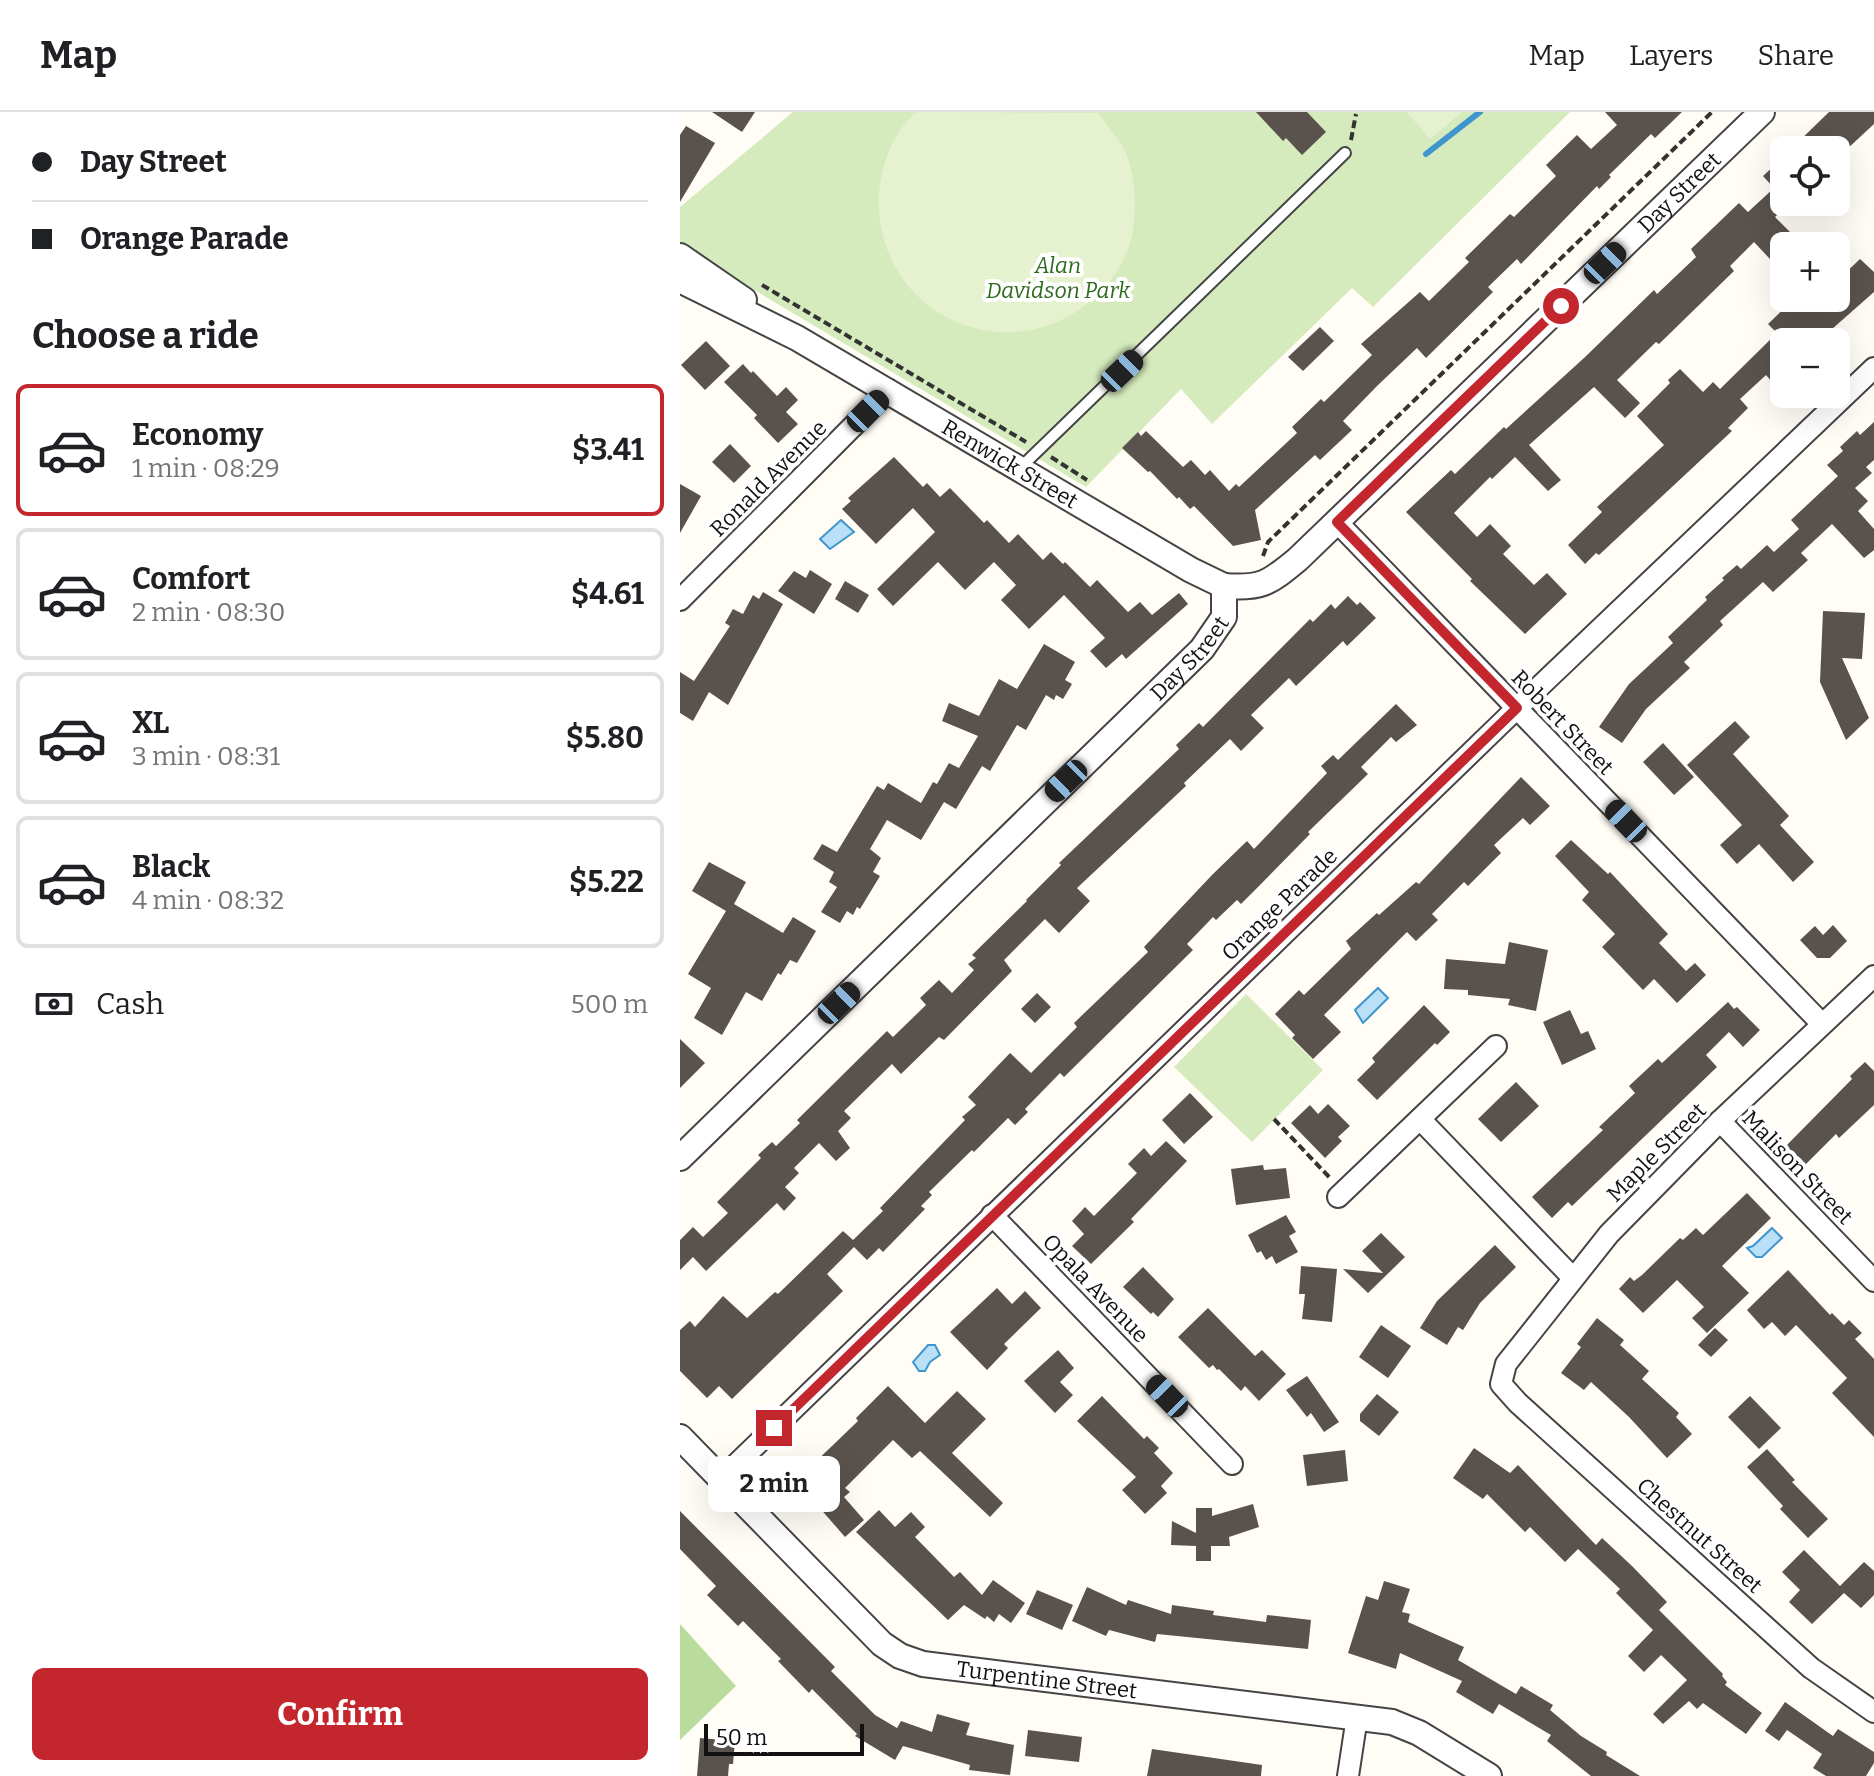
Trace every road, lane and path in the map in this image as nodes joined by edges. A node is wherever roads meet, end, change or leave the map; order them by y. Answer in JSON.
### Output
{"nodes":[{"id":1,"x":1712,"y":112,"type":"edge"},
{"id":2,"x":1762,"y":112,"type":"edge"},
{"id":3,"x":1356,"y":114,"type":"dead end"},
{"id":4,"x":1345,"y":153,"type":"joint"},
{"id":5,"x":680,"y":256,"type":"edge"},
{"id":6,"x":680,"y":280,"type":"edge"},
{"id":7,"x":760,"y":284,"type":"dead end"},
{"id":8,"x":797,"y":338,"type":"junction"},
{"id":9,"x":1874,"y":368,"type":"edge"},
{"id":10,"x":889,"y":390,"type":"junction"},
{"id":11,"x":1039,"y":450,"type":"junction"},
{"id":12,"x":1020,"y":468,"type":"junction"},
{"id":13,"x":1091,"y":483,"type":"dead end"},
{"id":14,"x":1337,"y":522,"type":"junction"},
{"id":15,"x":1261,"y":559,"type":"dead end"},
{"id":16,"x":1224,"y":586,"type":"junction"},
{"id":17,"x":680,"y":600,"type":"edge"},
{"id":18,"x":1517,"y":708,"type":"junction"},
{"id":19,"x":1872,"y":982,"type":"edge"},
{"id":20,"x":1822,"y":1024,"type":"junction"},
{"id":21,"x":1496,"y":1046,"type":"dead end"},
{"id":22,"x":1274,"y":1119,"type":"dead end"},
{"id":23,"x":1420,"y":1119,"type":"junction"},
{"id":24,"x":1720,"y":1121,"type":"junction"},
{"id":25,"x":680,"y":1158,"type":"edge"},
{"id":26,"x":1341,"y":1195,"type":"joint"},
{"id":27,"x":992,"y":1215,"type":"junction"},
{"id":28,"x":1573,"y":1278,"type":"junction"},
{"id":29,"x":1874,"y":1281,"type":"edge"},
{"id":30,"x":1501,"y":1384,"type":"joint"},
{"id":31,"x":680,"y":1437,"type":"edge"},
{"id":32,"x":1232,"y":1464,"type":"dead end"},
{"id":33,"x":721,"y":1479,"type":"junction"},
{"id":34,"x":1874,"y":1712,"type":"edge"},
{"id":35,"x":1357,"y":1717,"type":"junction"},
{"id":36,"x":1348,"y":1776,"type":"edge"},
{"id":37,"x":1489,"y":1776,"type":"edge"}],
"edges":[{"from":1,"to":15,"type":"path"},
{"from":2,"to":14,"type":"street","name":"Day Street"},
{"from":3,"to":4,"type":"path"},
{"from":4,"to":11,"type":"lane"},
{"from":5,"to":8,"type":"street","name":"Renwick Street"},
{"from":6,"to":8,"type":"street","name":"Renwick Street"},
{"from":7,"to":11,"type":"path"},
{"from":8,"to":10,"type":"street","name":"Renwick Street"},
{"from":9,"to":18,"type":"street","name":"Orange Parade"},
{"from":10,"to":12,"type":"street","name":"Renwick Street"},
{"from":10,"to":17,"type":"street","name":"Ronald Avenue"},
{"from":11,"to":12,"type":"lane"},
{"from":11,"to":13,"type":"path"},
{"from":12,"to":16,"type":"street","name":"Renwick Street"},
{"from":14,"to":16,"type":"street","name":"Day Street"},
{"from":14,"to":18,"type":"street","name":"Robert Street"},
{"from":16,"to":25,"type":"street","name":"Day Street"},
{"from":18,"to":20,"type":"street","name":"Robert Street"},
{"from":18,"to":27,"type":"street","name":"Orange Parade"},
{"from":19,"to":20,"type":"street","name":"Maple Street"},
{"from":20,"to":24,"type":"street","name":"Maple Street"},
{"from":21,"to":23,"type":"street"},
{"from":22,"to":26,"type":"path"},
{"from":23,"to":26,"type":"street"},
{"from":23,"to":28,"type":"street"},
{"from":24,"to":28,"type":"street","name":"Maple Street"},
{"from":24,"to":29,"type":"street","name":"Malison Street"},
{"from":27,"to":32,"type":"street","name":"Opala Avenue"},
{"from":27,"to":33,"type":"street","name":"Orange Parade"},
{"from":28,"to":30,"type":"street","name":"Maple Street"},
{"from":30,"to":34,"type":"street","name":"Chestnut Street"},
{"from":31,"to":33,"type":"street","name":"Turpentine Street"},
{"from":33,"to":35,"type":"street","name":"Turpentine Street"},
{"from":35,"to":36,"type":"street"},
{"from":35,"to":37,"type":"street","name":"Turpentine Street"}]}
